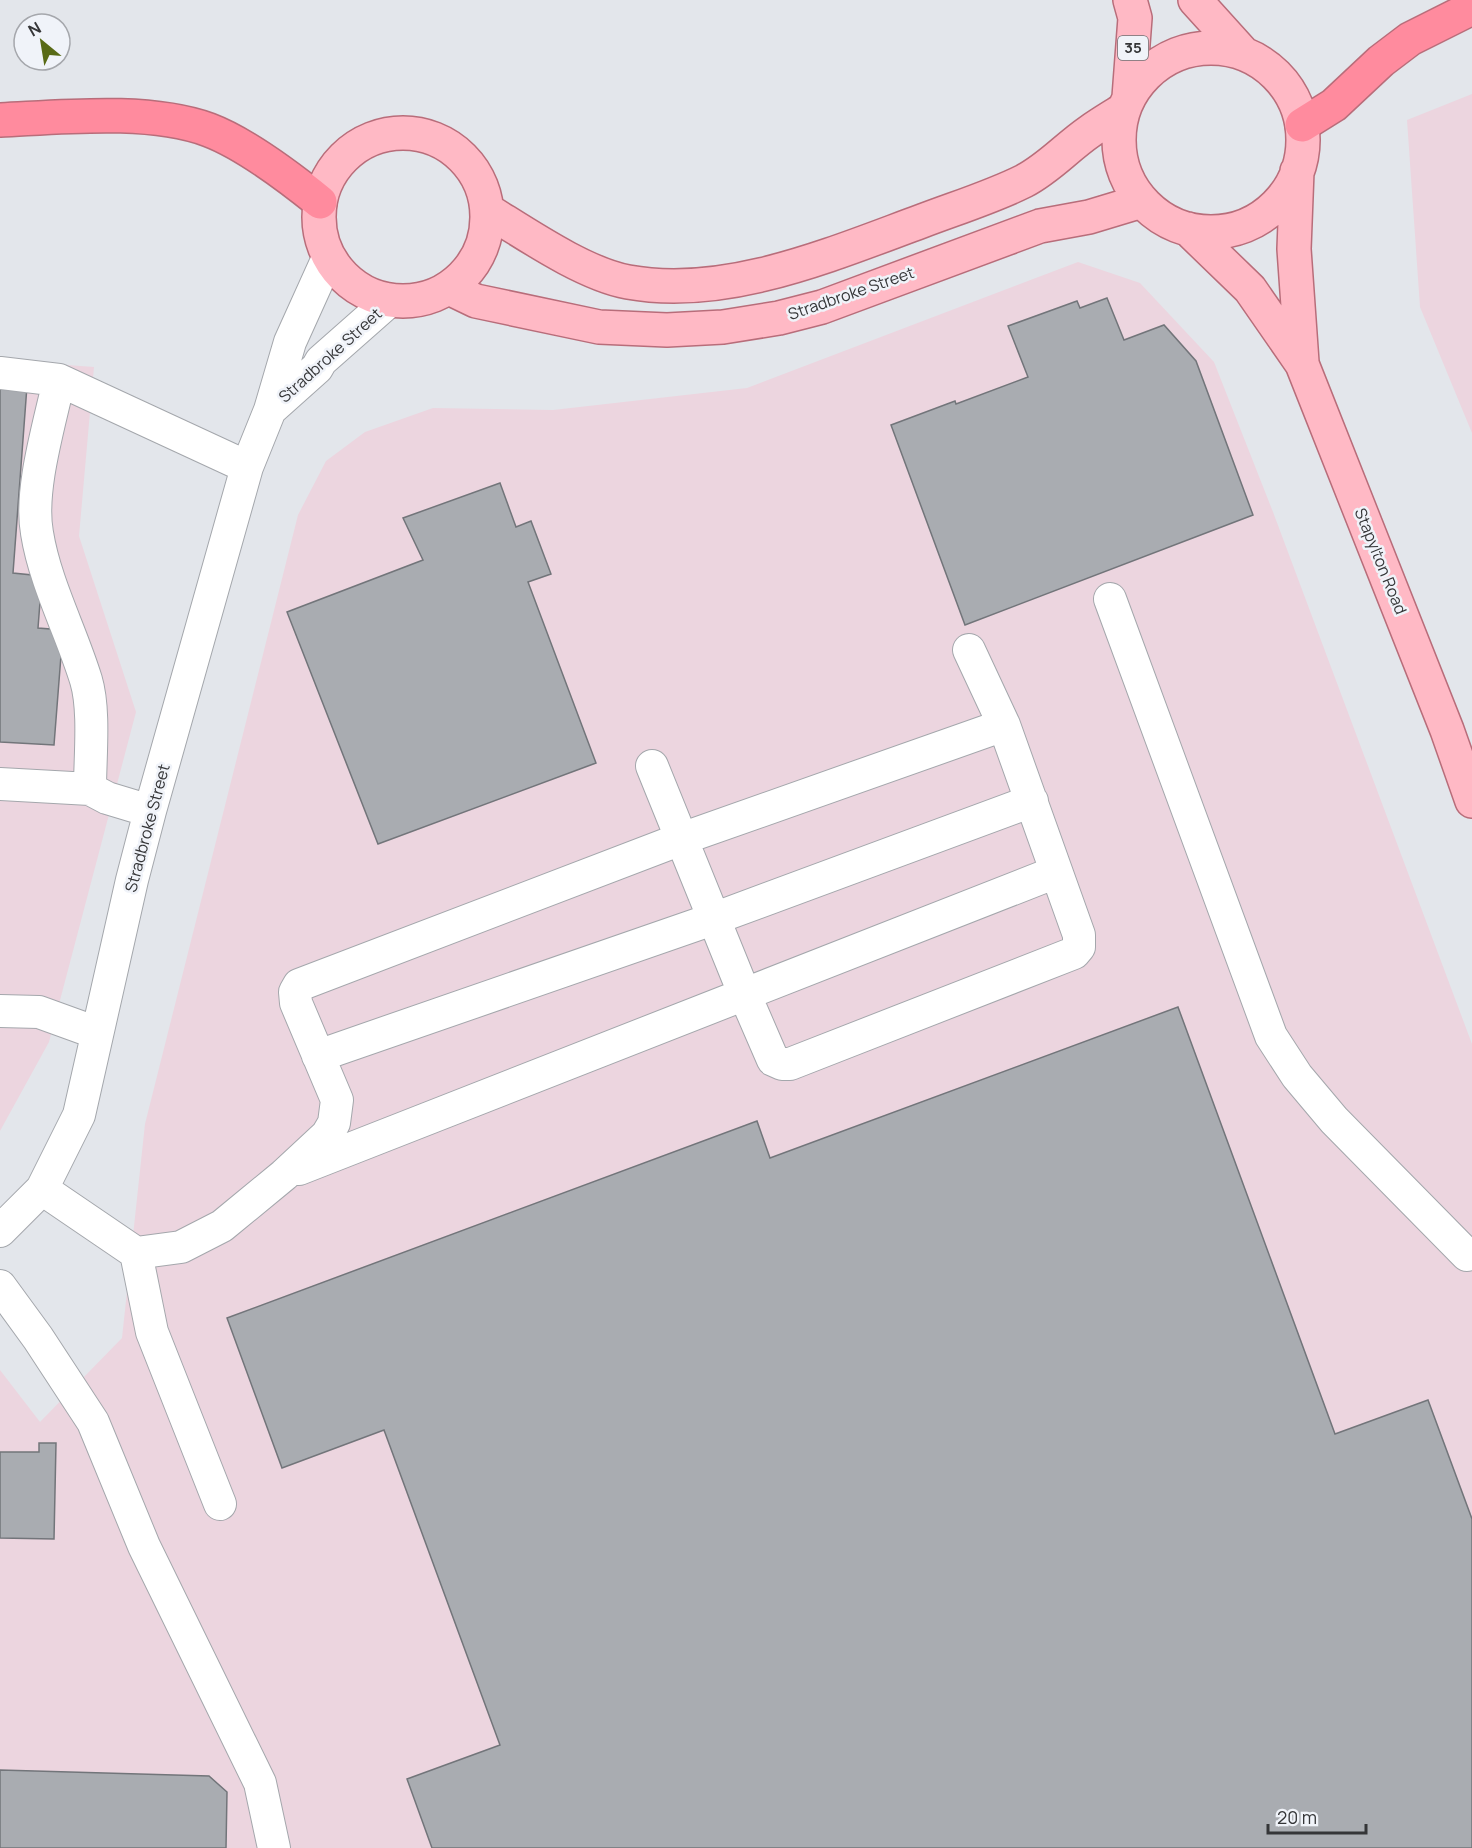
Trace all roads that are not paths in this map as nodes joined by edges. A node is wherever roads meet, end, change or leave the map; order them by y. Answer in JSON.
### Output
{"nodes":[{"id":1,"x":1130,"y":0,"type":"edge"},
{"id":2,"x":1195,"y":0,"type":"edge"},
{"id":3,"x":1472,"y":8,"type":"edge"},
{"id":4,"x":1243,"y":53,"type":"junction"},
{"id":5,"x":1126,"y":103,"type":"junction"},
{"id":6,"x":0,"y":120,"type":"edge"},
{"id":7,"x":1302,"y":125,"type":"junction"},
{"id":8,"x":1297,"y":171,"type":"junction"},
{"id":9,"x":1142,"y":201,"type":"junction"},
{"id":10,"x":320,"y":202,"type":"junction"},
{"id":11,"x":488,"y":210,"type":"junction"},
{"id":12,"x":1188,"y":229,"type":"junction"},
{"id":13,"x":328,"y":258,"type":"junction"},
{"id":14,"x":449,"y":288,"type":"junction"},
{"id":15,"x":389,"y":301,"type":"junction"},
{"id":16,"x":1302,"y":364,"type":"junction"},
{"id":17,"x":0,"y":372,"type":"edge"},
{"id":18,"x":59,"y":380,"type":"junction"},
{"id":19,"x":270,"y":410,"type":"junction"},
{"id":20,"x":247,"y":467,"type":"junction"},
{"id":21,"x":1110,"y":599,"type":"dead end"},
{"id":22,"x":969,"y":650,"type":"dead end"},
{"id":23,"x":1004,"y":724,"type":"junction"},
{"id":24,"x":652,"y":766,"type":"dead end"},
{"id":25,"x":1465,"y":768,"type":"edge"},
{"id":26,"x":0,"y":784,"type":"edge"},
{"id":27,"x":90,"y":789,"type":"junction"},
{"id":28,"x":1032,"y":801,"type":"junction"},
{"id":29,"x":1472,"y":801,"type":"edge"},
{"id":30,"x":150,"y":811,"type":"junction"},
{"id":31,"x":681,"y":839,"type":"junction"},
{"id":32,"x":1056,"y":872,"type":"junction"},
{"id":33,"x":713,"y":919,"type":"junction"},
{"id":34,"x":744,"y":993,"type":"junction"},
{"id":35,"x":0,"y":1011,"type":"edge"},
{"id":36,"x":97,"y":1033,"type":"junction"},
{"id":37,"x":318,"y":1056,"type":"junction"},
{"id":38,"x":284,"y":1175,"type":"junction"},
{"id":39,"x":42,"y":1189,"type":"junction"},
{"id":40,"x":0,"y":1231,"type":"edge"},
{"id":41,"x":136,"y":1253,"type":"junction"},
{"id":42,"x":1467,"y":1255,"type":"dead end"},
{"id":43,"x":0,"y":1286,"type":"edge"},
{"id":44,"x":220,"y":1504,"type":"dead end"},
{"id":45,"x":274,"y":1848,"type":"edge"}],
"edges":[{"from":1,"to":5,"type":"main road","number":"35"},
{"from":2,"to":4,"type":"main road"},
{"from":3,"to":7,"type":"highway"},
{"from":4,"to":5,"type":"main road"},
{"from":4,"to":7,"type":"main road"},
{"from":5,"to":9,"type":"main road"},
{"from":5,"to":11,"type":"main road"},
{"from":6,"to":10,"type":"highway"},
{"from":7,"to":8,"type":"main road"},
{"from":8,"to":12,"type":"main road"},
{"from":8,"to":16,"type":"main road","name":"Stapylton Road"},
{"from":9,"to":12,"type":"main road"},
{"from":9,"to":14,"type":"main road","name":"Stradbroke Street"},
{"from":10,"to":11,"type":"main road"},
{"from":10,"to":13,"type":"main road"},
{"from":11,"to":14,"type":"main road"},
{"from":12,"to":16,"type":"main road","name":"Stapylton Road"},
{"from":13,"to":15,"type":"main road"},
{"from":13,"to":19,"type":"street","name":"Stradbroke Street"},
{"from":14,"to":15,"type":"main road"},
{"from":15,"to":19,"type":"street","name":"Stradbroke Street"},
{"from":16,"to":25,"type":"main road","name":"Stapylton Road"},
{"from":17,"to":18,"type":"street"},
{"from":18,"to":20,"type":"street"},
{"from":18,"to":27,"type":"street"},
{"from":19,"to":20,"type":"street","name":"Stradbroke Street"},
{"from":20,"to":30,"type":"street","name":"Stradbroke Street"},
{"from":21,"to":42,"type":"street"},
{"from":22,"to":23,"type":"street"},
{"from":23,"to":28,"type":"street"},
{"from":23,"to":31,"type":"street"},
{"from":24,"to":31,"type":"street"},
{"from":25,"to":29,"type":"main road","name":"Stapylton Road"},
{"from":26,"to":27,"type":"street"},
{"from":27,"to":30,"type":"street"},
{"from":28,"to":32,"type":"street"},
{"from":28,"to":33,"type":"street"},
{"from":30,"to":36,"type":"street","name":"Stradbroke Street"},
{"from":31,"to":33,"type":"street"},
{"from":31,"to":37,"type":"street"},
{"from":32,"to":34,"type":"street"},
{"from":32,"to":34,"type":"street"},
{"from":33,"to":34,"type":"street"},
{"from":33,"to":37,"type":"street"},
{"from":34,"to":38,"type":"street"},
{"from":35,"to":36,"type":"street"},
{"from":36,"to":39,"type":"street","name":"Stradbroke Street"},
{"from":37,"to":38,"type":"street"},
{"from":38,"to":41,"type":"street"},
{"from":39,"to":40,"type":"street","name":"Stradbroke Street"},
{"from":39,"to":41,"type":"street"},
{"from":41,"to":44,"type":"street"},
{"from":43,"to":45,"type":"street"}]}
